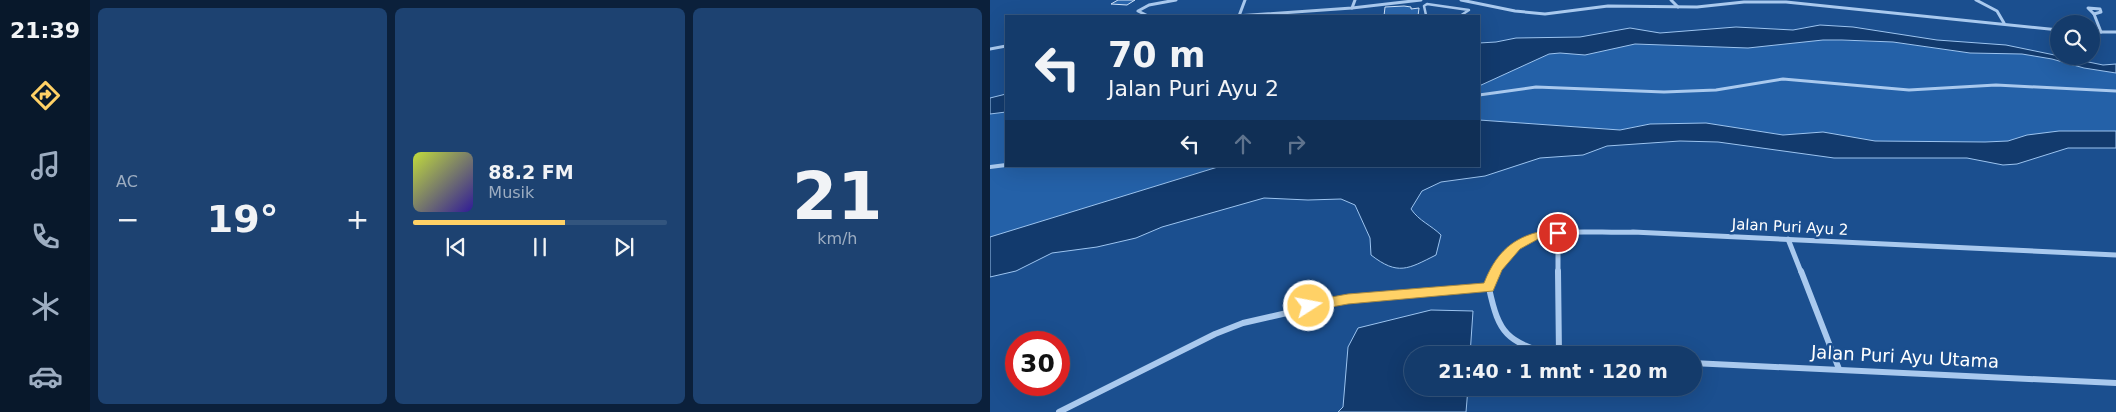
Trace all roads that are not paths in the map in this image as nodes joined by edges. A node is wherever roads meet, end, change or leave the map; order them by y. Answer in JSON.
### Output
{"nodes":[{"id":1,"x":1176,"y":0,"type":"edge"},
{"id":2,"x":1245,"y":0,"type":"edge"},
{"id":3,"x":1355,"y":0,"type":"edge"},
{"id":4,"x":1421,"y":0,"type":"edge"},
{"id":5,"x":1436,"y":0,"type":"edge"},
{"id":6,"x":1461,"y":0,"type":"edge"},
{"id":7,"x":1671,"y":0,"type":"edge"},
{"id":8,"x":1976,"y":0,"type":"edge"},
{"id":9,"x":1433,"y":4,"type":"junction"},
{"id":10,"x":1678,"y":7,"type":"junction"},
{"id":11,"x":1352,"y":8,"type":"junction"},
{"id":12,"x":2094,"y":14,"type":"dead end"},
{"id":13,"x":1146,"y":15,"type":"edge"},
{"id":14,"x":1238,"y":15,"type":"edge"},
{"id":15,"x":1251,"y":15,"type":"edge"},
{"id":16,"x":1426,"y":15,"type":"edge"},
{"id":17,"x":1426,"y":15,"type":"edge"},
{"id":18,"x":1450,"y":15,"type":"edge"},
{"id":19,"x":1461,"y":15,"type":"edge"},
{"id":20,"x":2004,"y":23,"type":"junction"},
{"id":21,"x":2050,"y":29,"type":"edge"},
{"id":22,"x":2101,"y":32,"type":"joint"},
{"id":23,"x":2116,"y":32,"type":"edge"},
{"id":24,"x":1005,"y":46,"type":"edge"},
{"id":25,"x":990,"y":48,"type":"edge"},
{"id":26,"x":2116,"y":91,"type":"edge"},
{"id":27,"x":1480,"y":96,"type":"edge"},
{"id":28,"x":1005,"y":165,"type":"edge"},
{"id":29,"x":990,"y":167,"type":"edge"},
{"id":30,"x":1558,"y":233,"type":"junction"},
{"id":31,"x":1788,"y":239,"type":"junction"},
{"id":32,"x":2116,"y":255,"type":"edge"},
{"id":33,"x":1489,"y":288,"type":"junction"},
{"id":34,"x":1527,"y":346,"type":"edge"},
{"id":35,"x":1559,"y":346,"type":"edge"},
{"id":36,"x":1702,"y":363,"type":"edge"},
{"id":37,"x":1838,"y":369,"type":"junction"},
{"id":38,"x":2116,"y":383,"type":"edge"},
{"id":39,"x":1059,"y":412,"type":"edge"}],
"edges":[{"from":1,"to":13,"type":"street"},
{"from":2,"to":14,"type":"street"},
{"from":3,"to":11,"type":"street"},
{"from":4,"to":11,"type":"street"},
{"from":5,"to":9,"type":"lane"},
{"from":6,"to":10,"type":"street"},
{"from":7,"to":10,"type":"street"},
{"from":8,"to":20,"type":"street"},
{"from":9,"to":17,"type":"lane"},
{"from":9,"to":19,"type":"lane"},
{"from":10,"to":20,"type":"street"},
{"from":11,"to":15,"type":"street"},
{"from":12,"to":22,"type":"street"},
{"from":16,"to":18,"type":"lane"},
{"from":20,"to":21,"type":"street"},
{"from":22,"to":23,"type":"street"},
{"from":24,"to":25,"type":"street"},
{"from":26,"to":27,"type":"lane"},
{"from":28,"to":29,"type":"lane"},
{"from":30,"to":31,"type":"street","name":"Jalan Puri Ayu 2"},
{"from":30,"to":33,"type":"street","name":"Jalan Puri Ayu 2"},
{"from":30,"to":35,"type":"street"},
{"from":31,"to":32,"type":"street","name":"Jalan Puri Ayu 2"},
{"from":31,"to":37,"type":"street"},
{"from":33,"to":34,"type":"street"},
{"from":33,"to":39,"type":"street"},
{"from":36,"to":37,"type":"street","name":"Jalan Puri Ayu Utama"},
{"from":37,"to":38,"type":"street","name":"Jalan Puri Ayu Utama"}]}
